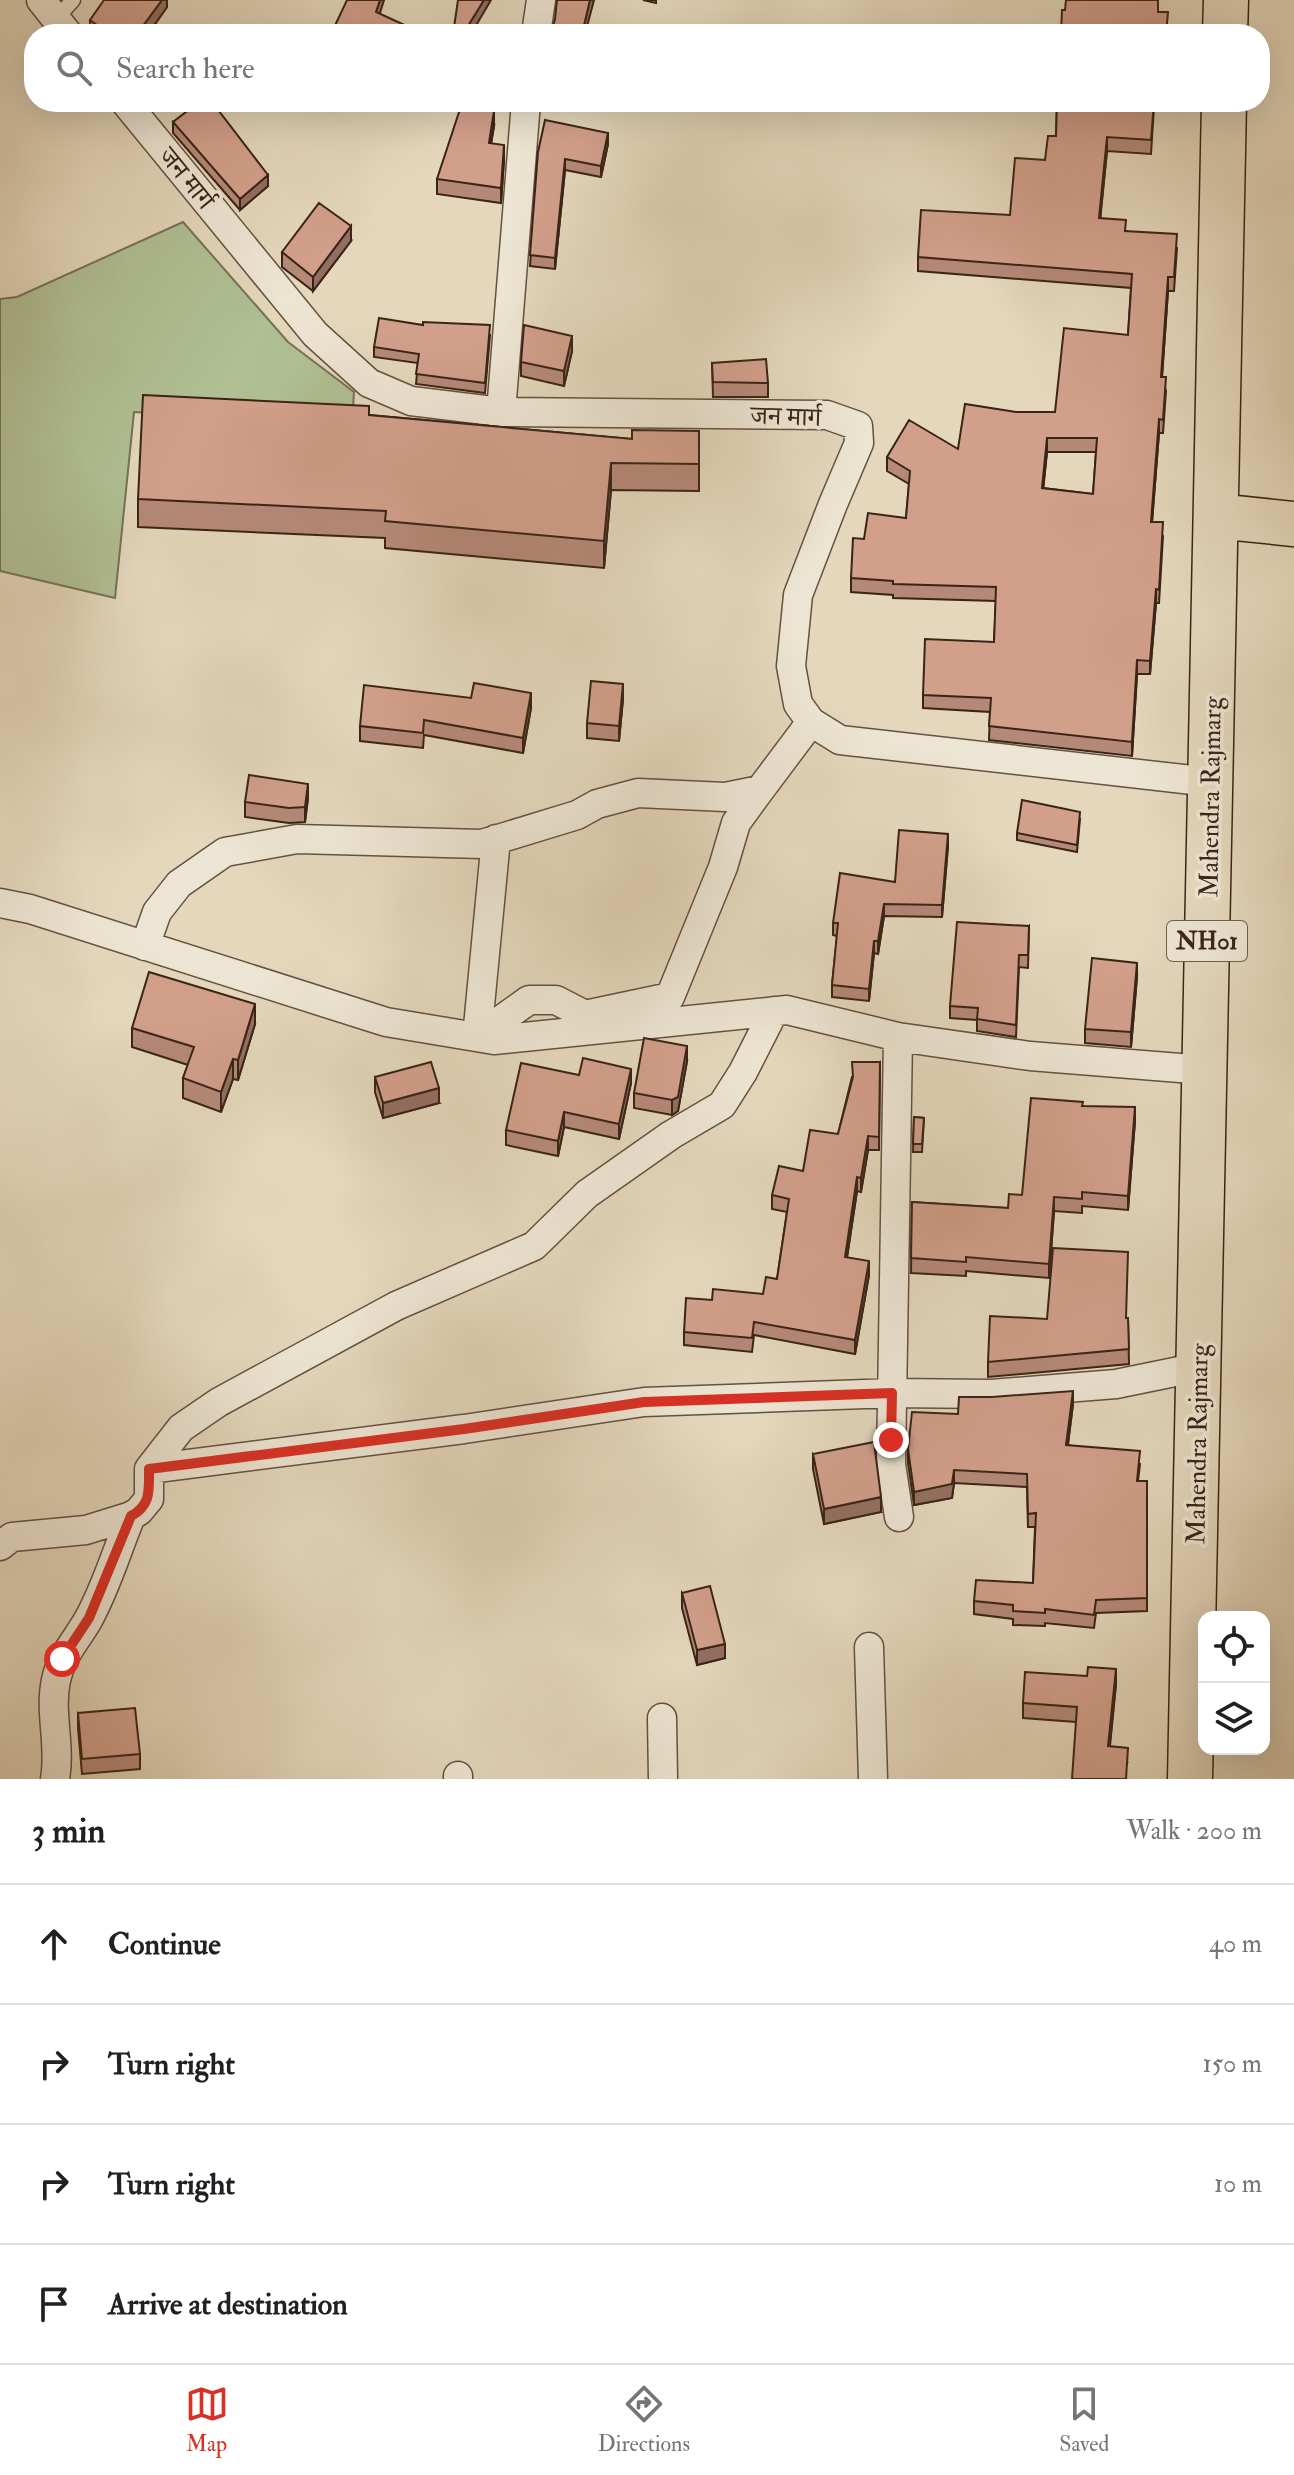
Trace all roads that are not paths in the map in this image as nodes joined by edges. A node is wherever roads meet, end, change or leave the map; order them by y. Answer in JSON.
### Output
{"nodes":[{"id":1,"x":541,"y":0,"type":"edge"},
{"id":2,"x":1226,"y":0,"type":"edge"},
{"id":3,"x":537,"y":24,"type":"edge"},
{"id":4,"x":1225,"y":24,"type":"edge"},
{"id":5,"x":133,"y":112,"type":"edge"},
{"id":6,"x":525,"y":112,"type":"edge"},
{"id":7,"x":1224,"y":112,"type":"edge"},
{"id":8,"x":501,"y":412,"type":"junction"},
{"id":9,"x":1216,"y":516,"type":"junction"},
{"id":10,"x":1294,"y":524,"type":"edge"},
{"id":11,"x":811,"y":722,"type":"junction"},
{"id":12,"x":1210,"y":782,"type":"junction"},
{"id":13,"x":760,"y":790,"type":"junction"},
{"id":14,"x":496,"y":839,"type":"junction"},
{"id":15,"x":0,"y":903,"type":"edge"},
{"id":16,"x":145,"y":946,"type":"junction"},
{"id":17,"x":774,"y":1011,"type":"junction"},
{"id":18,"x":477,"y":1037,"type":"junction"},
{"id":19,"x":898,"y":1037,"type":"junction"},
{"id":20,"x":1205,"y":1070,"type":"junction"},
{"id":21,"x":1199,"y":1367,"type":"junction"},
{"id":22,"x":892,"y":1393,"type":"junction"},
{"id":23,"x":149,"y":1469,"type":"junction"},
{"id":24,"x":131,"y":1516,"type":"junction"},
{"id":25,"x":899,"y":1517,"type":"dead end"},
{"id":26,"x":0,"y":1546,"type":"edge"},
{"id":27,"x":869,"y":1647,"type":"dead end"},
{"id":28,"x":662,"y":1718,"type":"dead end"},
{"id":29,"x":55,"y":1779,"type":"edge"},
{"id":30,"x":663,"y":1779,"type":"edge"},
{"id":31,"x":873,"y":1779,"type":"edge"},
{"id":32,"x":1190,"y":1779,"type":"edge"}],
"edges":[{"from":1,"to":3,"type":"street"},
{"from":2,"to":4,"type":"highway"},
{"from":5,"to":8,"type":"street","name":"जन मार्ग"},
{"from":6,"to":8,"type":"street"},
{"from":7,"to":9,"type":"highway","name":"Mahendra Rajmarg","number":"NH01"},
{"from":8,"to":11,"type":"street","name":"जन मार्ग"},
{"from":9,"to":10,"type":"highway"},
{"from":9,"to":12,"type":"highway","name":"Mahendra Rajmarg","number":"NH01"},
{"from":11,"to":12,"type":"street"},
{"from":11,"to":13,"type":"street"},
{"from":12,"to":20,"type":"highway","name":"Mahendra Rajmarg","number":"NH01"},
{"from":13,"to":14,"type":"street"},
{"from":13,"to":18,"type":"street"},
{"from":14,"to":16,"type":"street"},
{"from":14,"to":18,"type":"street"},
{"from":15,"to":16,"type":"street"},
{"from":16,"to":18,"type":"street"},
{"from":17,"to":18,"type":"street"},
{"from":17,"to":19,"type":"street"},
{"from":17,"to":23,"type":"street"},
{"from":19,"to":20,"type":"street"},
{"from":19,"to":22,"type":"street"},
{"from":20,"to":21,"type":"highway","name":"Mahendra Rajmarg","number":"NH01"},
{"from":21,"to":22,"type":"street"},
{"from":21,"to":32,"type":"highway","name":"Mahendra Rajmarg","number":"NH01"},
{"from":22,"to":23,"type":"street"},
{"from":22,"to":25,"type":"street"},
{"from":23,"to":24,"type":"street"},
{"from":24,"to":26,"type":"street"},
{"from":24,"to":29,"type":"street"},
{"from":27,"to":31,"type":"street"},
{"from":28,"to":30,"type":"street"}]}
